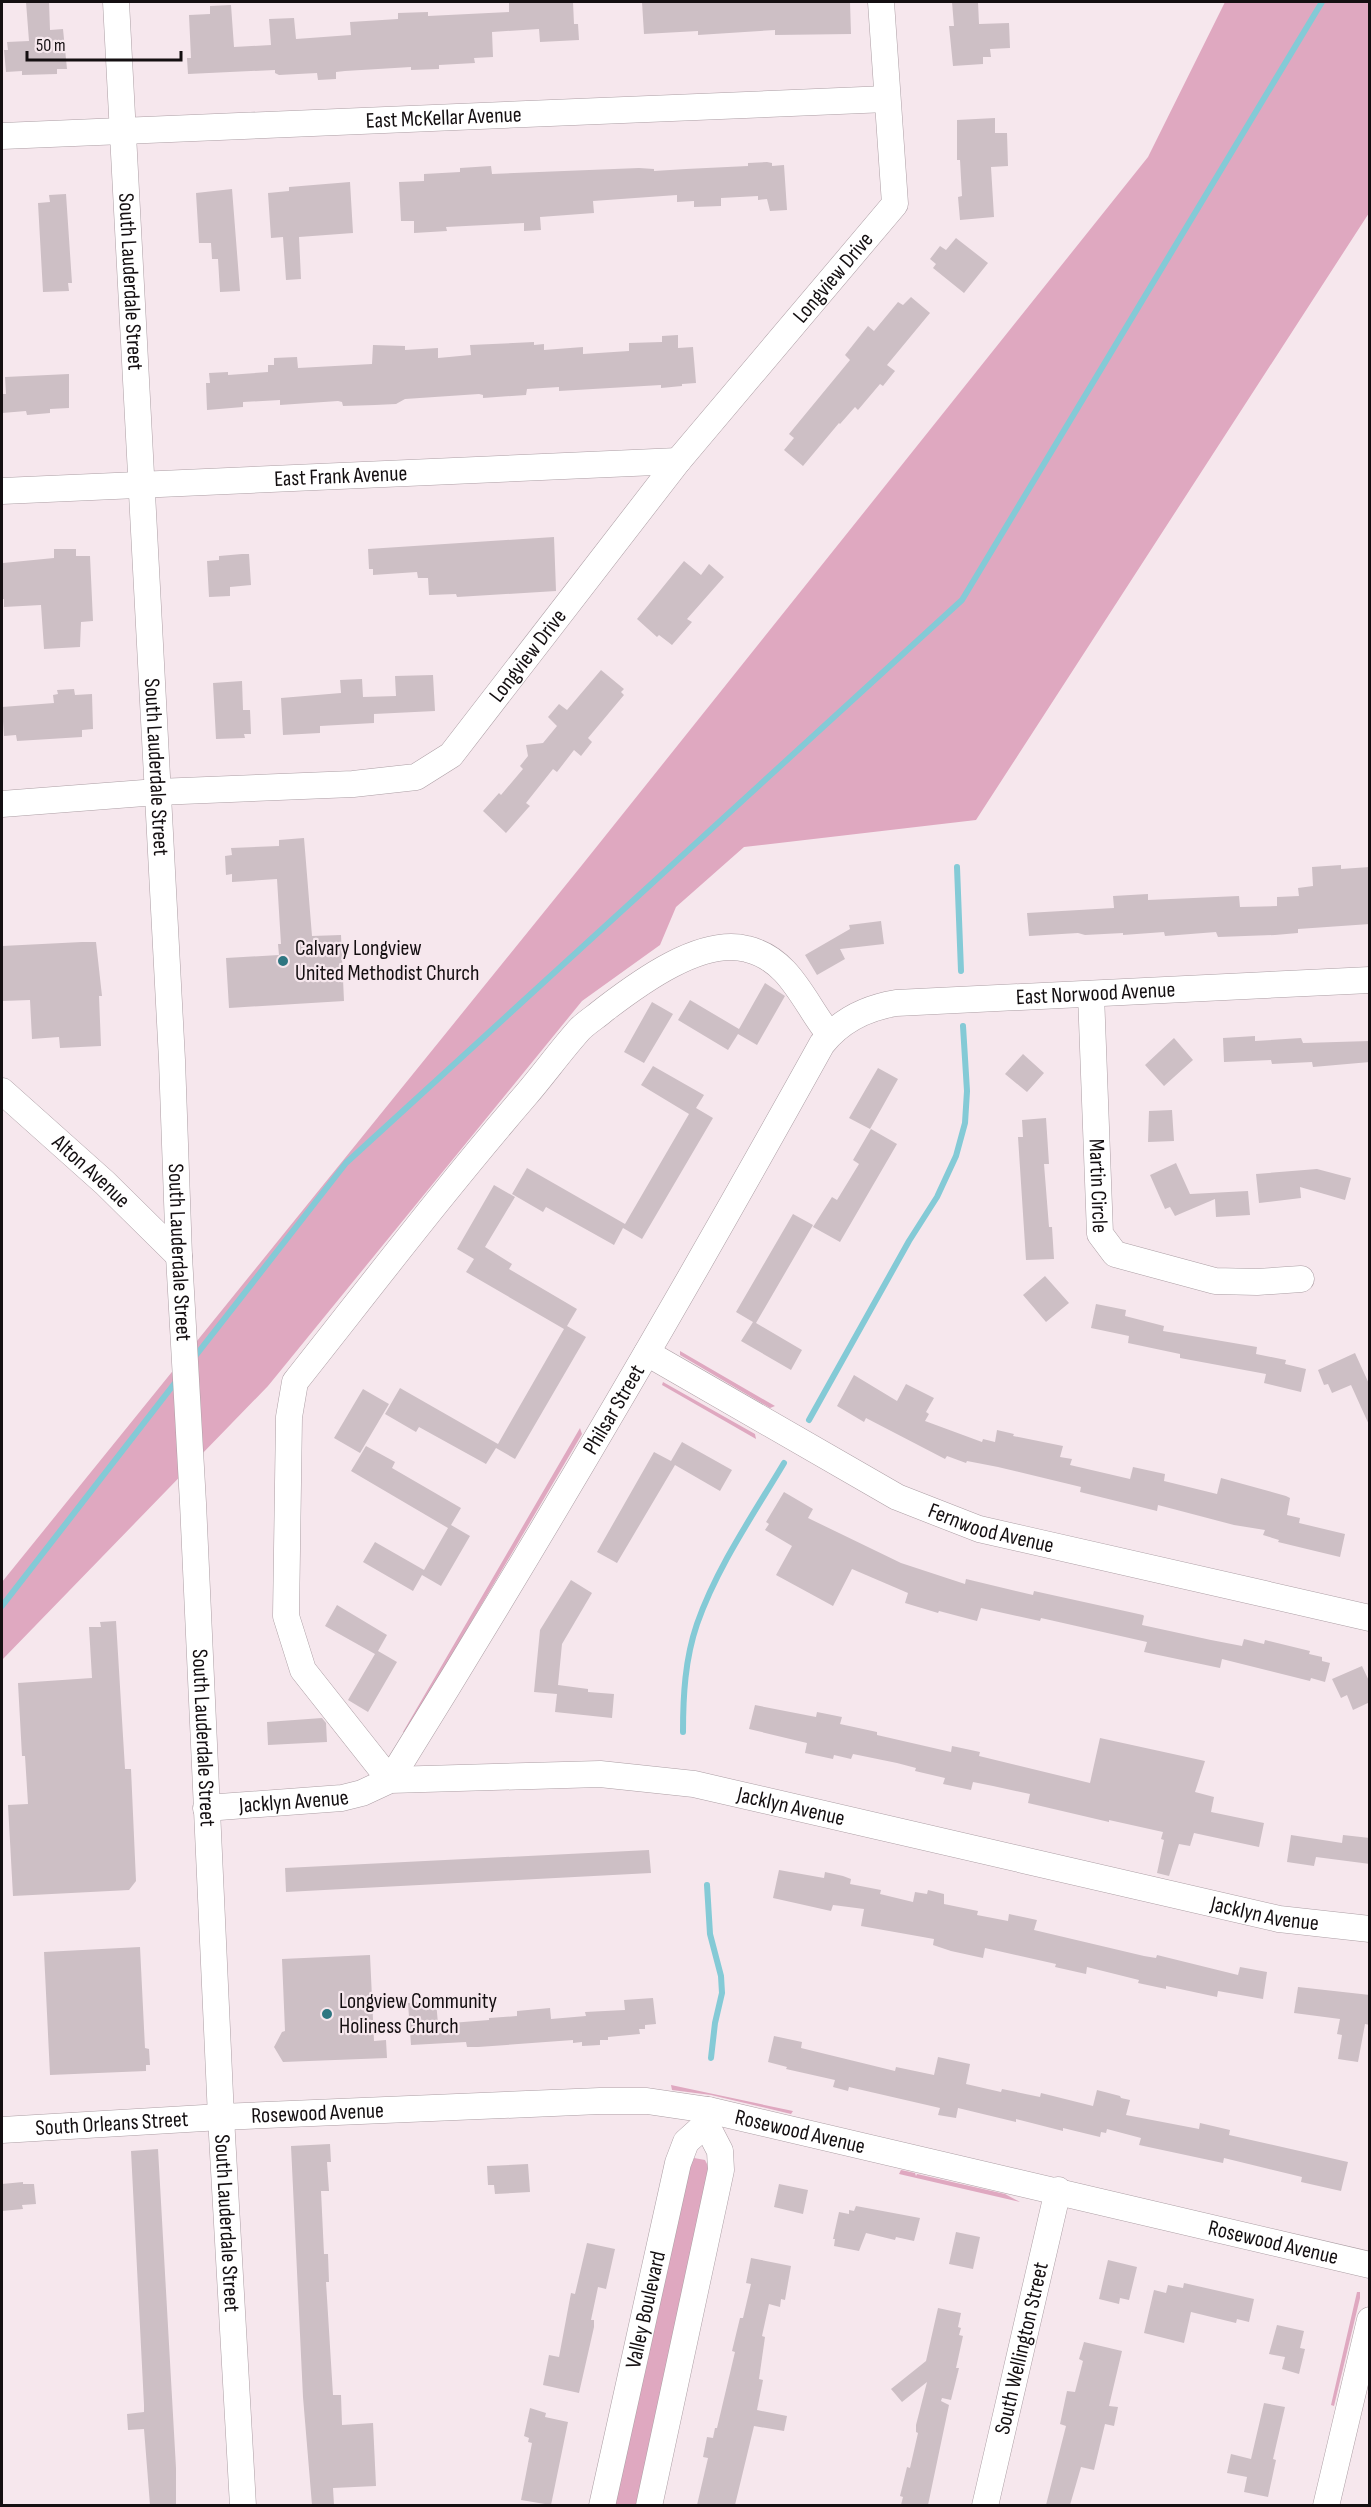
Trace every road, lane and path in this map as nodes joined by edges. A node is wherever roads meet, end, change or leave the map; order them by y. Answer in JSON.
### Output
{"nodes":[{"id":1,"x":116,"y":2,"type":"edge"},
{"id":2,"x":881,"y":2,"type":"edge"},
{"id":3,"x":887,"y":99,"type":"junction"},
{"id":4,"x":122,"y":130,"type":"junction"},
{"id":5,"x":2,"y":136,"type":"edge"},
{"id":6,"x":678,"y":461,"type":"junction"},
{"id":7,"x":141,"y":485,"type":"junction"},
{"id":8,"x":2,"y":491,"type":"edge"},
{"id":9,"x":157,"y":792,"type":"junction"},
{"id":10,"x":2,"y":804,"type":"edge"},
{"id":11,"x":1370,"y":980,"type":"edge"},
{"id":12,"x":1091,"y":994,"type":"junction"},
{"id":13,"x":830,"y":1034,"type":"junction"},
{"id":14,"x":2,"y":1090,"type":"edge"},
{"id":15,"x":179,"y":1256,"type":"junction"},
{"id":16,"x":1301,"y":1279,"type":"dead end"},
{"id":17,"x":647,"y":1353,"type":"junction"},
{"id":18,"x":1370,"y":1618,"type":"edge"},
{"id":19,"x":390,"y":1780,"type":"junction"},
{"id":20,"x":206,"y":1808,"type":"junction"},
{"id":21,"x":1370,"y":1929,"type":"edge"},
{"id":22,"x":221,"y":2117,"type":"junction"},
{"id":23,"x":707,"y":2117,"type":"junction"},
{"id":24,"x":2,"y":2130,"type":"edge"},
{"id":25,"x":1058,"y":2190,"type":"junction"},
{"id":26,"x":1370,"y":2265,"type":"edge"},
{"id":27,"x":1370,"y":2320,"type":"edge"},
{"id":28,"x":243,"y":2505,"type":"edge"},
{"id":29,"x":602,"y":2505,"type":"edge"},
{"id":30,"x":649,"y":2505,"type":"edge"},
{"id":31,"x":985,"y":2505,"type":"edge"},
{"id":32,"x":1326,"y":2505,"type":"edge"}],
"edges":[{"from":1,"to":4,"type":"street","name":"South Lauderdale Street"},
{"from":2,"to":3,"type":"street"},
{"from":3,"to":4,"type":"street","name":"East McKellar Avenue"},
{"from":3,"to":6,"type":"street","name":"Longview Drive"},
{"from":4,"to":5,"type":"street","name":"East McKellar Avenue"},
{"from":4,"to":7,"type":"street","name":"South Lauderdale Street"},
{"from":6,"to":7,"type":"street","name":"East Frank Avenue"},
{"from":6,"to":9,"type":"street","name":"Longview Drive"},
{"from":7,"to":8,"type":"street","name":"East Frank Avenue"},
{"from":7,"to":9,"type":"street","name":"South Lauderdale Street"},
{"from":9,"to":10,"type":"street","name":"Longview Drive"},
{"from":9,"to":15,"type":"street","name":"South Lauderdale Street"},
{"from":11,"to":12,"type":"street","name":"East Norwood Avenue"},
{"from":12,"to":13,"type":"street","name":"East Norwood Avenue"},
{"from":12,"to":16,"type":"street","name":"Martin Circle"},
{"from":13,"to":17,"type":"street","name":"Philsar Street"},
{"from":13,"to":19,"type":"street"},
{"from":14,"to":15,"type":"street","name":"Alton Avenue"},
{"from":15,"to":20,"type":"street","name":"South Lauderdale Street"},
{"from":17,"to":18,"type":"street","name":"Fernwood Avenue"},
{"from":17,"to":19,"type":"street","name":"Philsar Street"},
{"from":19,"to":20,"type":"street","name":"Jacklyn Avenue"},
{"from":19,"to":21,"type":"street","name":"Jacklyn Avenue"},
{"from":20,"to":22,"type":"street","name":"South Lauderdale Street"},
{"from":22,"to":23,"type":"street","name":"Rosewood Avenue"},
{"from":22,"to":24,"type":"street","name":"South Orleans Street"},
{"from":22,"to":28,"type":"street","name":"South Lauderdale Street"},
{"from":23,"to":25,"type":"street","name":"Rosewood Avenue"},
{"from":23,"to":29,"type":"street","name":"Valley Boulevard"},
{"from":23,"to":30,"type":"street","name":"Valley Boulevard"},
{"from":25,"to":26,"type":"street","name":"Rosewood Avenue"},
{"from":25,"to":31,"type":"street","name":"South Wellington Street"},
{"from":27,"to":32,"type":"street"}]}
